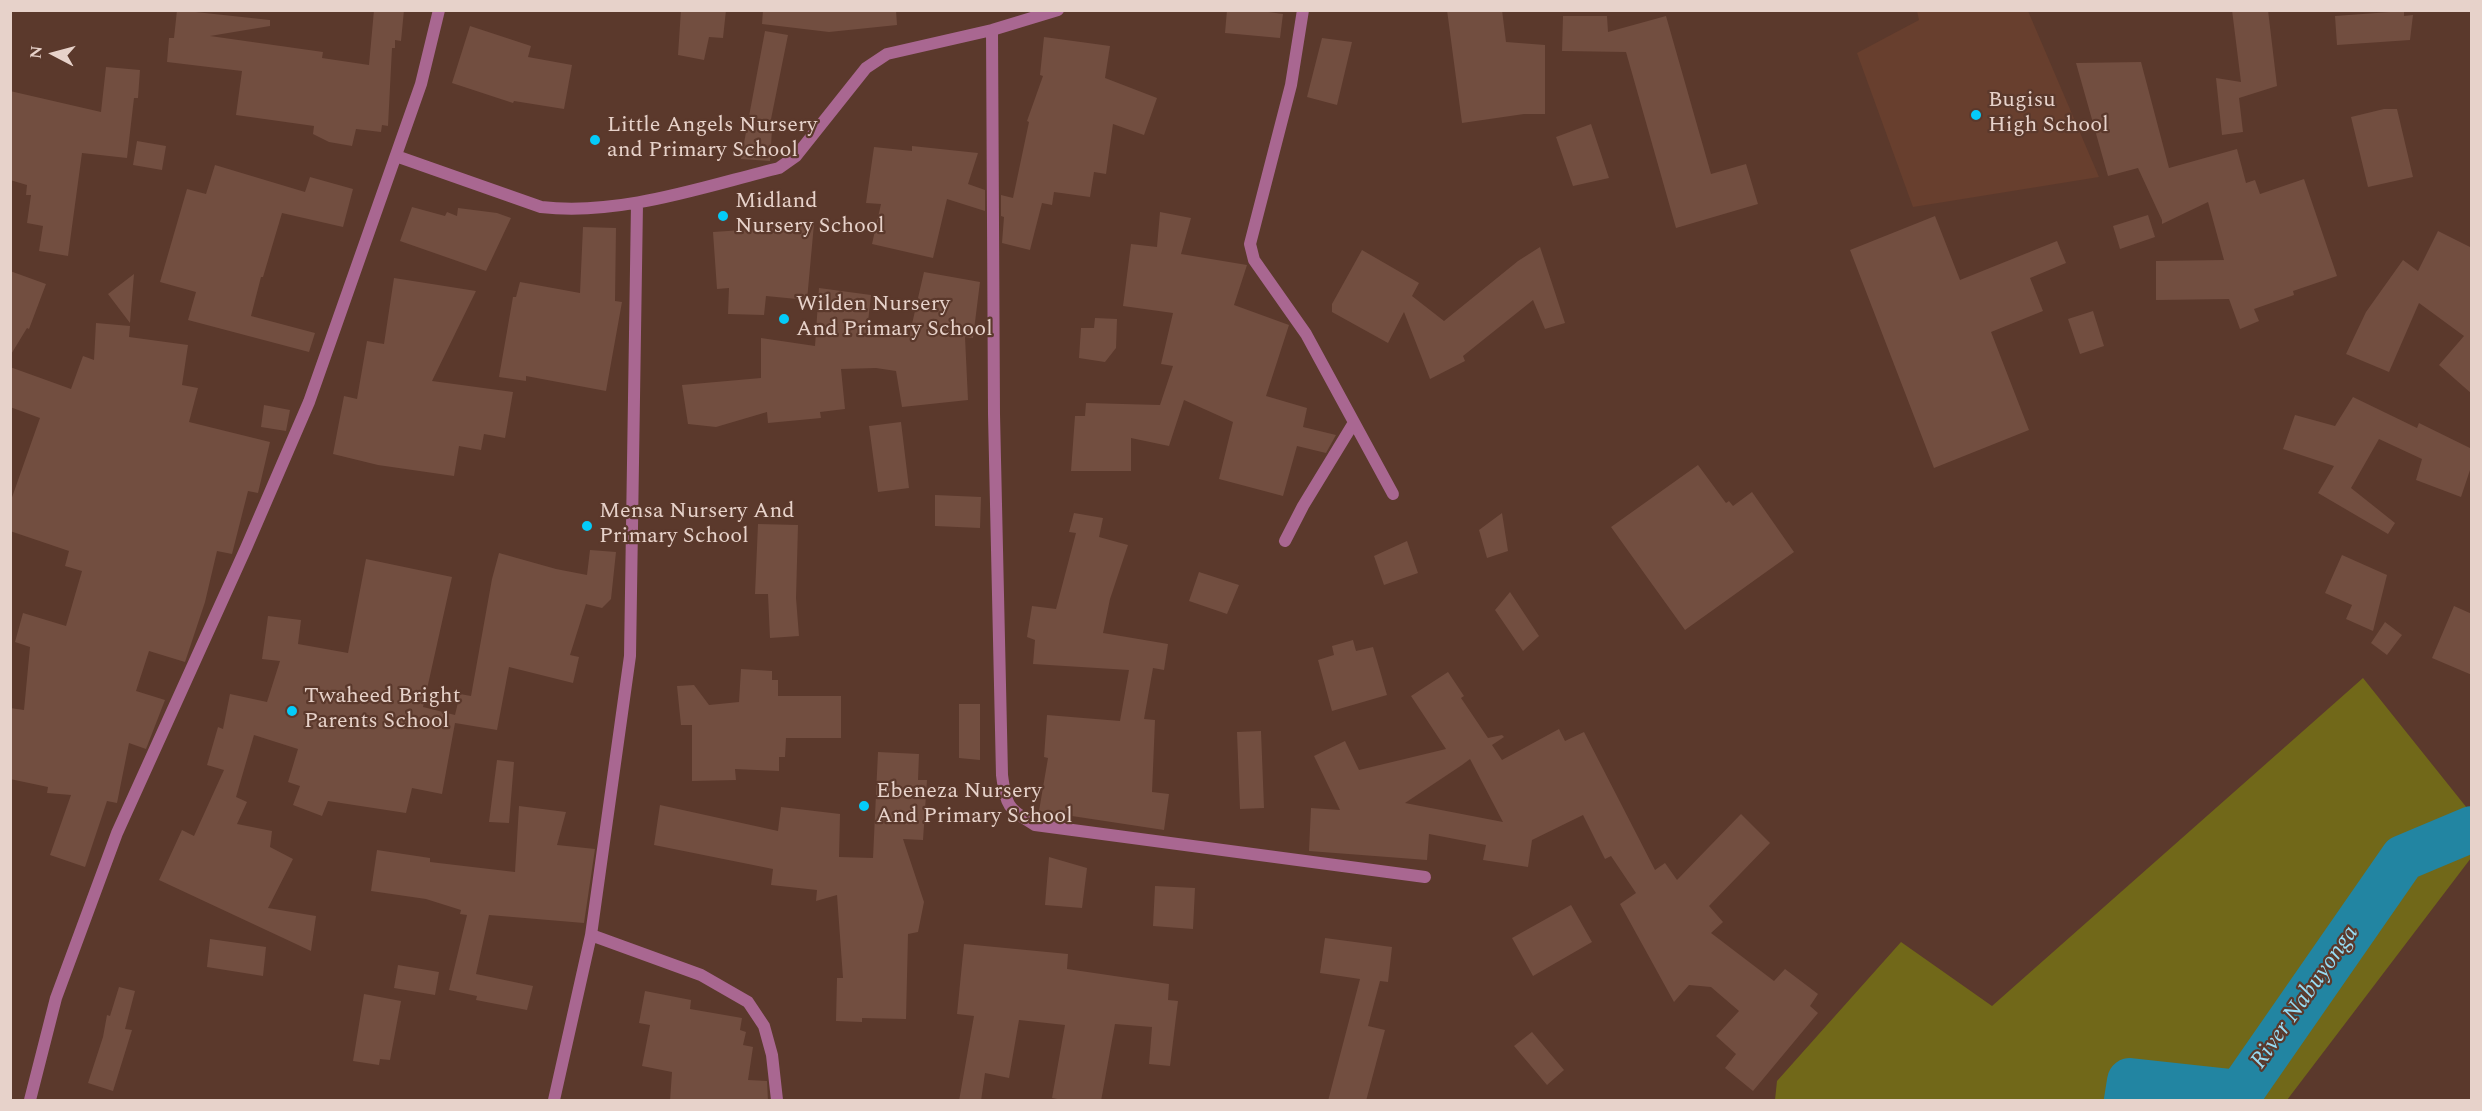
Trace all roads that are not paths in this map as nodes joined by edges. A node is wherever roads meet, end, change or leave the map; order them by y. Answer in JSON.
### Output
{"nodes":[{"id":1,"x":439,"y":10,"type":"edge"},
{"id":2,"x":1058,"y":10,"type":"edge"},
{"id":3,"x":1303,"y":10,"type":"edge"},
{"id":4,"x":993,"y":30,"type":"junction"},
{"id":5,"x":396,"y":156,"type":"junction"},
{"id":6,"x":637,"y":204,"type":"junction"},
{"id":7,"x":1353,"y":424,"type":"junction"},
{"id":8,"x":1393,"y":494,"type":"dead end"},
{"id":9,"x":1285,"y":541,"type":"dead end"},
{"id":10,"x":1425,"y":877,"type":"dead end"},
{"id":11,"x":591,"y":935,"type":"junction"},
{"id":12,"x":30,"y":1101,"type":"edge"},
{"id":13,"x":554,"y":1101,"type":"edge"},
{"id":14,"x":777,"y":1101,"type":"edge"}],
"edges":[{"from":1,"to":5,"type":"street"},
{"from":2,"to":4,"type":"street"},
{"from":3,"to":7,"type":"street"},
{"from":4,"to":6,"type":"street"},
{"from":4,"to":10,"type":"street"},
{"from":5,"to":6,"type":"street"},
{"from":5,"to":12,"type":"street"},
{"from":6,"to":11,"type":"street"},
{"from":7,"to":8,"type":"street"},
{"from":7,"to":9,"type":"street"},
{"from":11,"to":13,"type":"street"},
{"from":11,"to":14,"type":"street"}]}
